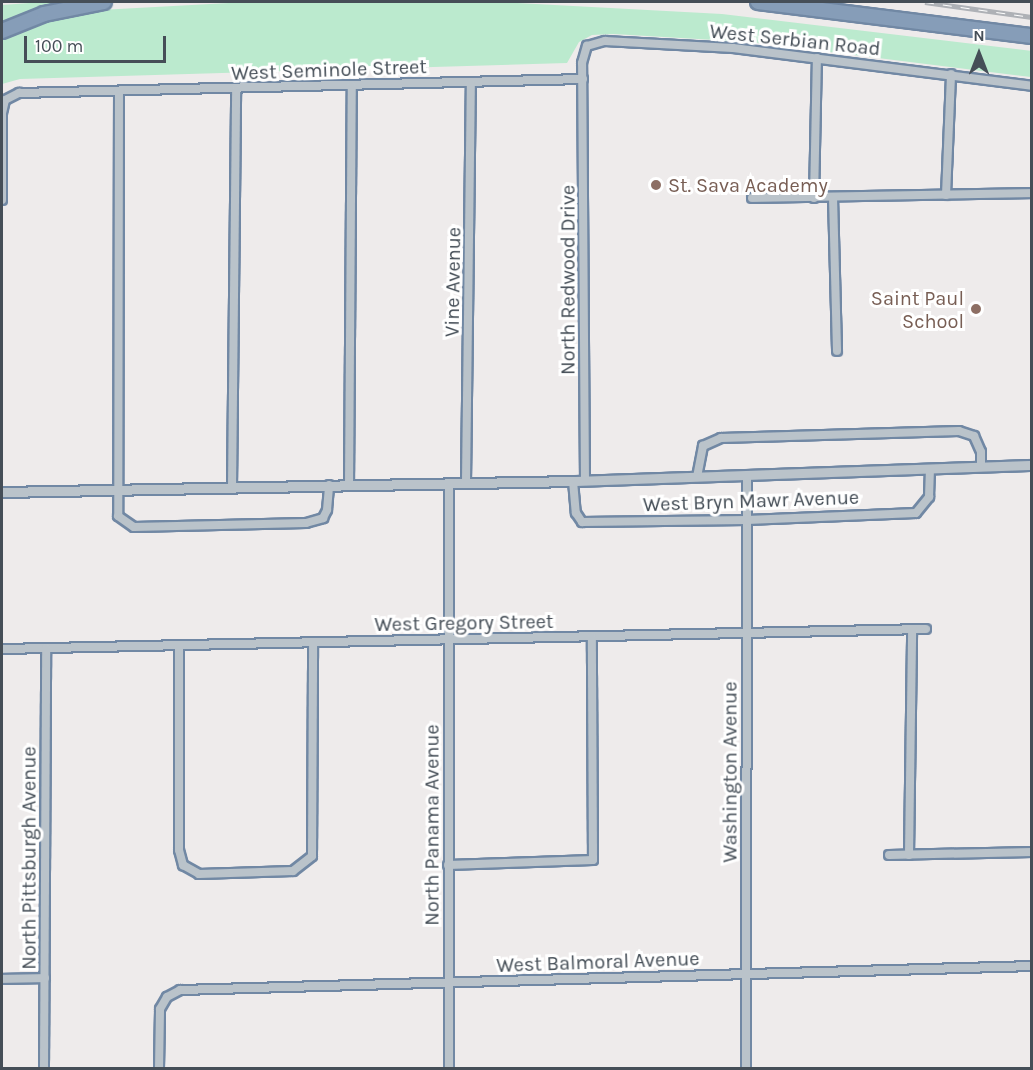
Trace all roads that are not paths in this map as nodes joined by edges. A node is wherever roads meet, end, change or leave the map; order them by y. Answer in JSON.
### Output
{"nodes":[{"id":1,"x":104,"y":2,"type":"edge"},
{"id":2,"x":758,"y":2,"type":"edge"},
{"id":3,"x":2,"y":31,"type":"edge"},
{"id":4,"x":1032,"y":36,"type":"edge"},
{"id":5,"x":817,"y":58,"type":"junction"},
{"id":6,"x":951,"y":74,"type":"junction"},
{"id":7,"x":583,"y":79,"type":"junction"},
{"id":8,"x":471,"y":82,"type":"junction"},
{"id":9,"x":352,"y":86,"type":"junction"},
{"id":10,"x":1032,"y":86,"type":"edge"},
{"id":11,"x":236,"y":89,"type":"junction"},
{"id":12,"x":119,"y":91,"type":"junction"},
{"id":13,"x":2,"y":168,"type":"edge"},
{"id":14,"x":1032,"y":193,"type":"edge"},
{"id":15,"x":946,"y":195,"type":"junction"},
{"id":16,"x":833,"y":197,"type":"junction"},
{"id":17,"x":752,"y":198,"type":"dead end"},
{"id":18,"x":814,"y":198,"type":"junction"},
{"id":19,"x":2,"y":200,"type":"edge"},
{"id":20,"x":837,"y":351,"type":"dead end"},
{"id":21,"x":1032,"y":465,"type":"edge"},
{"id":22,"x":981,"y":467,"type":"junction"},
{"id":23,"x":930,"y":469,"type":"junction"},
{"id":24,"x":747,"y":476,"type":"junction"},
{"id":25,"x":697,"y":477,"type":"junction"},
{"id":26,"x":573,"y":481,"type":"junction"},
{"id":27,"x":585,"y":481,"type":"junction"},
{"id":28,"x":466,"y":482,"type":"junction"},
{"id":29,"x":448,"y":483,"type":"junction"},
{"id":30,"x":328,"y":485,"type":"junction"},
{"id":31,"x":350,"y":485,"type":"junction"},
{"id":32,"x":232,"y":487,"type":"junction"},
{"id":33,"x":116,"y":490,"type":"junction"},
{"id":34,"x":2,"y":492,"type":"edge"},
{"id":35,"x":747,"y":520,"type":"junction"},
{"id":36,"x":926,"y":629,"type":"dead end"},
{"id":37,"x":912,"y":630,"type":"junction"},
{"id":38,"x":747,"y":633,"type":"junction"},
{"id":39,"x":592,"y":636,"type":"junction"},
{"id":40,"x":447,"y":640,"type":"junction"},
{"id":41,"x":313,"y":642,"type":"junction"},
{"id":42,"x":179,"y":645,"type":"junction"},
{"id":43,"x":46,"y":648,"type":"junction"},
{"id":44,"x":2,"y":649,"type":"edge"},
{"id":45,"x":1032,"y":852,"type":"edge"},
{"id":46,"x":889,"y":855,"type":"dead end"},
{"id":47,"x":909,"y":855,"type":"junction"},
{"id":48,"x":448,"y":865,"type":"junction"},
{"id":49,"x":1032,"y":966,"type":"edge"},
{"id":50,"x":746,"y":974,"type":"junction"},
{"id":51,"x":45,"y":978,"type":"junction"},
{"id":52,"x":2,"y":979,"type":"edge"},
{"id":53,"x":449,"y":982,"type":"junction"},
{"id":54,"x":44,"y":1068,"type":"edge"},
{"id":55,"x":159,"y":1068,"type":"edge"},
{"id":56,"x":449,"y":1068,"type":"edge"},
{"id":57,"x":746,"y":1068,"type":"edge"}],
"edges":[{"from":1,"to":3,"type":"highway"},
{"from":2,"to":4,"type":"highway"},
{"from":5,"to":6,"type":"street","name":"West Serbian Road"},
{"from":5,"to":7,"type":"street","name":"West Serbian Road"},
{"from":5,"to":18,"type":"street"},
{"from":6,"to":10,"type":"street","name":"West Serbian Road"},
{"from":6,"to":15,"type":"street"},
{"from":7,"to":8,"type":"street","name":"West Seminole Street"},
{"from":7,"to":27,"type":"street","name":"North Redwood Drive"},
{"from":8,"to":9,"type":"street","name":"West Seminole Street"},
{"from":8,"to":28,"type":"street","name":"Vine Avenue"},
{"from":9,"to":11,"type":"street","name":"West Seminole Street"},
{"from":9,"to":31,"type":"street"},
{"from":11,"to":12,"type":"street","name":"West Seminole Street"},
{"from":11,"to":32,"type":"street"},
{"from":12,"to":13,"type":"street","name":"West Seminole Street"},
{"from":12,"to":33,"type":"street"},
{"from":13,"to":19,"type":"street"},
{"from":14,"to":15,"type":"street"},
{"from":15,"to":16,"type":"street"},
{"from":16,"to":18,"type":"street"},
{"from":16,"to":20,"type":"street"},
{"from":17,"to":18,"type":"street"},
{"from":21,"to":22,"type":"street","name":"West Bryn Mawr Avenue"},
{"from":22,"to":23,"type":"street","name":"West Bryn Mawr Avenue"},
{"from":22,"to":25,"type":"street","name":"West Bryn Mawr Avenue"},
{"from":23,"to":24,"type":"street","name":"West Bryn Mawr Avenue"},
{"from":23,"to":35,"type":"street","name":"West Bryn Mawr Avenue"},
{"from":24,"to":25,"type":"street","name":"West Bryn Mawr Avenue"},
{"from":24,"to":35,"type":"street","name":"Washington Avenue"},
{"from":25,"to":27,"type":"street","name":"West Bryn Mawr Avenue"},
{"from":26,"to":27,"type":"street","name":"West Bryn Mawr Avenue"},
{"from":26,"to":28,"type":"street","name":"West Bryn Mawr Avenue"},
{"from":26,"to":35,"type":"street","name":"West Bryn Mawr Avenue"},
{"from":28,"to":29,"type":"street","name":"West Bryn Mawr Avenue"},
{"from":29,"to":31,"type":"street","name":"West Bryn Mawr Avenue"},
{"from":29,"to":40,"type":"street","name":"North Panama Avenue"},
{"from":30,"to":31,"type":"street","name":"West Bryn Mawr Avenue"},
{"from":30,"to":32,"type":"street","name":"West Bryn Mawr Avenue"},
{"from":30,"to":33,"type":"street"},
{"from":32,"to":33,"type":"street","name":"West Bryn Mawr Avenue"},
{"from":33,"to":34,"type":"street","name":"West Bryn Mawr Avenue"},
{"from":35,"to":38,"type":"street","name":"Washington Avenue"},
{"from":36,"to":37,"type":"street","name":"West Gregory Street"},
{"from":37,"to":38,"type":"street","name":"West Gregory Street"},
{"from":37,"to":47,"type":"street"},
{"from":38,"to":39,"type":"street","name":"West Gregory Street"},
{"from":38,"to":50,"type":"street","name":"Washington Avenue"},
{"from":39,"to":40,"type":"street","name":"West Gregory Street"},
{"from":39,"to":48,"type":"street"},
{"from":40,"to":41,"type":"street","name":"West Gregory Street"},
{"from":40,"to":48,"type":"street","name":"North Panama Avenue"},
{"from":41,"to":42,"type":"street","name":"West Gregory Street"},
{"from":41,"to":42,"type":"street"},
{"from":42,"to":43,"type":"street","name":"West Gregory Street"},
{"from":43,"to":44,"type":"street","name":"West Gregory Street"},
{"from":43,"to":51,"type":"street","name":"North Pittsburgh Avenue"},
{"from":45,"to":47,"type":"street"},
{"from":46,"to":47,"type":"street"},
{"from":48,"to":53,"type":"street","name":"North Panama Avenue"},
{"from":49,"to":50,"type":"street","name":"West Balmoral Avenue"},
{"from":50,"to":53,"type":"street","name":"West Balmoral Avenue"},
{"from":50,"to":57,"type":"street","name":"Washington Avenue"},
{"from":51,"to":52,"type":"street"},
{"from":51,"to":54,"type":"street","name":"North Pittsburgh Avenue"},
{"from":53,"to":55,"type":"street","name":"West Balmoral Avenue"},
{"from":53,"to":56,"type":"street","name":"North Panama Avenue"}]}
